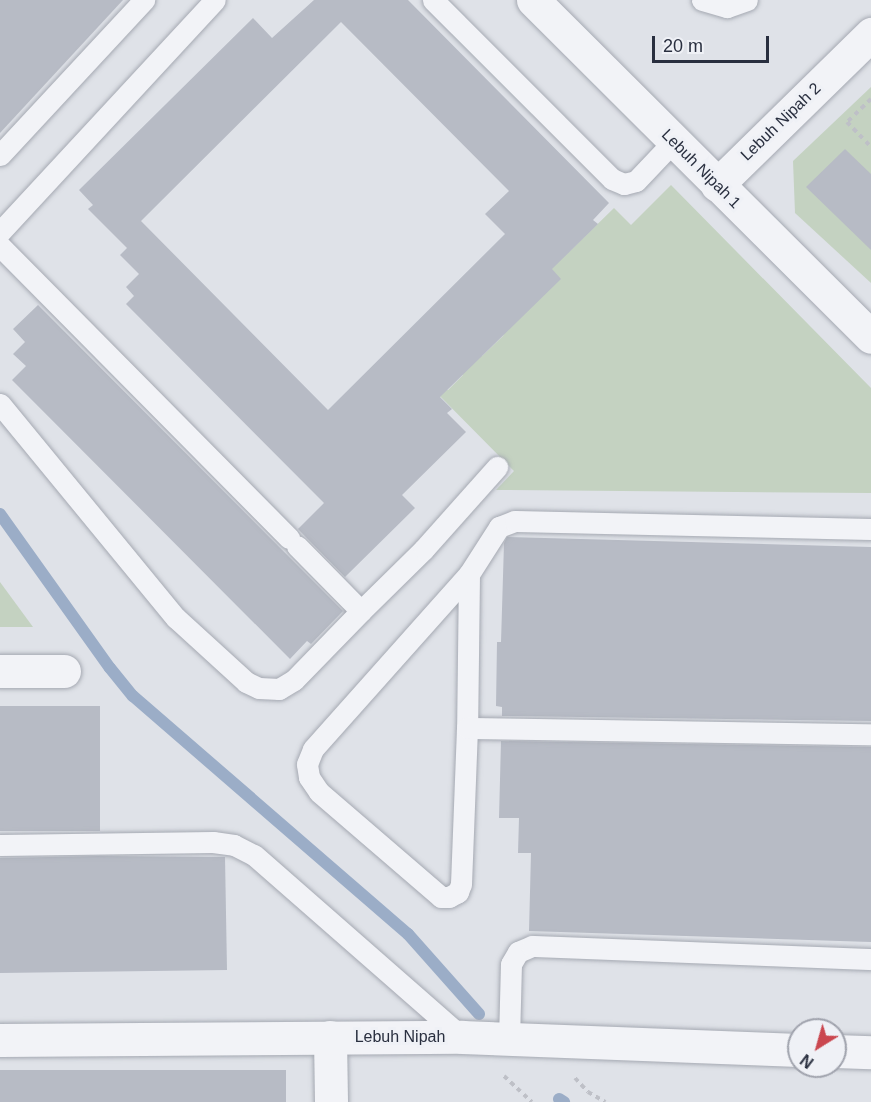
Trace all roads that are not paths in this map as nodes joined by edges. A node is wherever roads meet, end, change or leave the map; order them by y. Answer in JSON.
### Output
{"nodes":[{"id":1,"x":144,"y":0,"type":"edge"},
{"id":2,"x":215,"y":0,"type":"edge"},
{"id":3,"x":433,"y":0,"type":"edge"},
{"id":4,"x":532,"y":0,"type":"edge"},
{"id":5,"x":702,"y":0,"type":"edge"},
{"id":6,"x":747,"y":0,"type":"edge"},
{"id":7,"x":871,"y":34,"type":"edge"},
{"id":8,"x":673,"y":142,"type":"junction"},
{"id":9,"x":0,"y":155,"type":"edge"},
{"id":10,"x":717,"y":185,"type":"junction"},
{"id":11,"x":0,"y":232,"type":"edge"},
{"id":12,"x":0,"y":246,"type":"edge"},
{"id":13,"x":871,"y":337,"type":"edge"},
{"id":14,"x":0,"y":404,"type":"edge"},
{"id":15,"x":497,"y":467,"type":"dead end"},
{"id":16,"x":871,"y":529,"type":"edge"},
{"id":17,"x":469,"y":574,"type":"junction"},
{"id":18,"x":361,"y":611,"type":"junction"},
{"id":19,"x":0,"y":671,"type":"edge"},
{"id":20,"x":64,"y":671,"type":"dead end"},
{"id":21,"x":467,"y":728,"type":"junction"},
{"id":22,"x":871,"y":734,"type":"edge"},
{"id":23,"x":0,"y":845,"type":"edge"},
{"id":24,"x":871,"y":959,"type":"edge"},
{"id":25,"x":330,"y":1036,"type":"junction"},
{"id":26,"x":462,"y":1037,"type":"junction"},
{"id":27,"x":509,"y":1040,"type":"junction"},
{"id":28,"x":0,"y":1041,"type":"edge"},
{"id":29,"x":787,"y":1050,"type":"edge"},
{"id":30,"x":847,"y":1051,"type":"edge"},
{"id":31,"x":871,"y":1052,"type":"edge"},
{"id":32,"x":331,"y":1102,"type":"edge"}],
"edges":[{"from":1,"to":9,"type":"lane"},
{"from":2,"to":11,"type":"lane"},
{"from":3,"to":8,"type":"lane"},
{"from":4,"to":8,"type":"street","name":"Lebuh Nipah 1"},
{"from":5,"to":6,"type":"lane"},
{"from":7,"to":10,"type":"street","name":"Lebuh Nipah 2"},
{"from":8,"to":10,"type":"street","name":"Lebuh Nipah 1"},
{"from":10,"to":13,"type":"street","name":"Lebuh Nipah 1"},
{"from":12,"to":18,"type":"lane"},
{"from":14,"to":18,"type":"lane"},
{"from":15,"to":18,"type":"lane"},
{"from":16,"to":17,"type":"lane"},
{"from":17,"to":21,"type":"lane"},
{"from":17,"to":21,"type":"lane"},
{"from":19,"to":20,"type":"street"},
{"from":21,"to":22,"type":"lane"},
{"from":23,"to":26,"type":"lane"},
{"from":24,"to":27,"type":"lane"},
{"from":25,"to":26,"type":"street","name":"Lebuh Nipah"},
{"from":25,"to":28,"type":"street","name":"Lebuh Nipah"},
{"from":25,"to":32,"type":"street"},
{"from":26,"to":27,"type":"street","name":"Lebuh Nipah"},
{"from":27,"to":29,"type":"street","name":"Lebuh Nipah"},
{"from":30,"to":31,"type":"street"}]}
